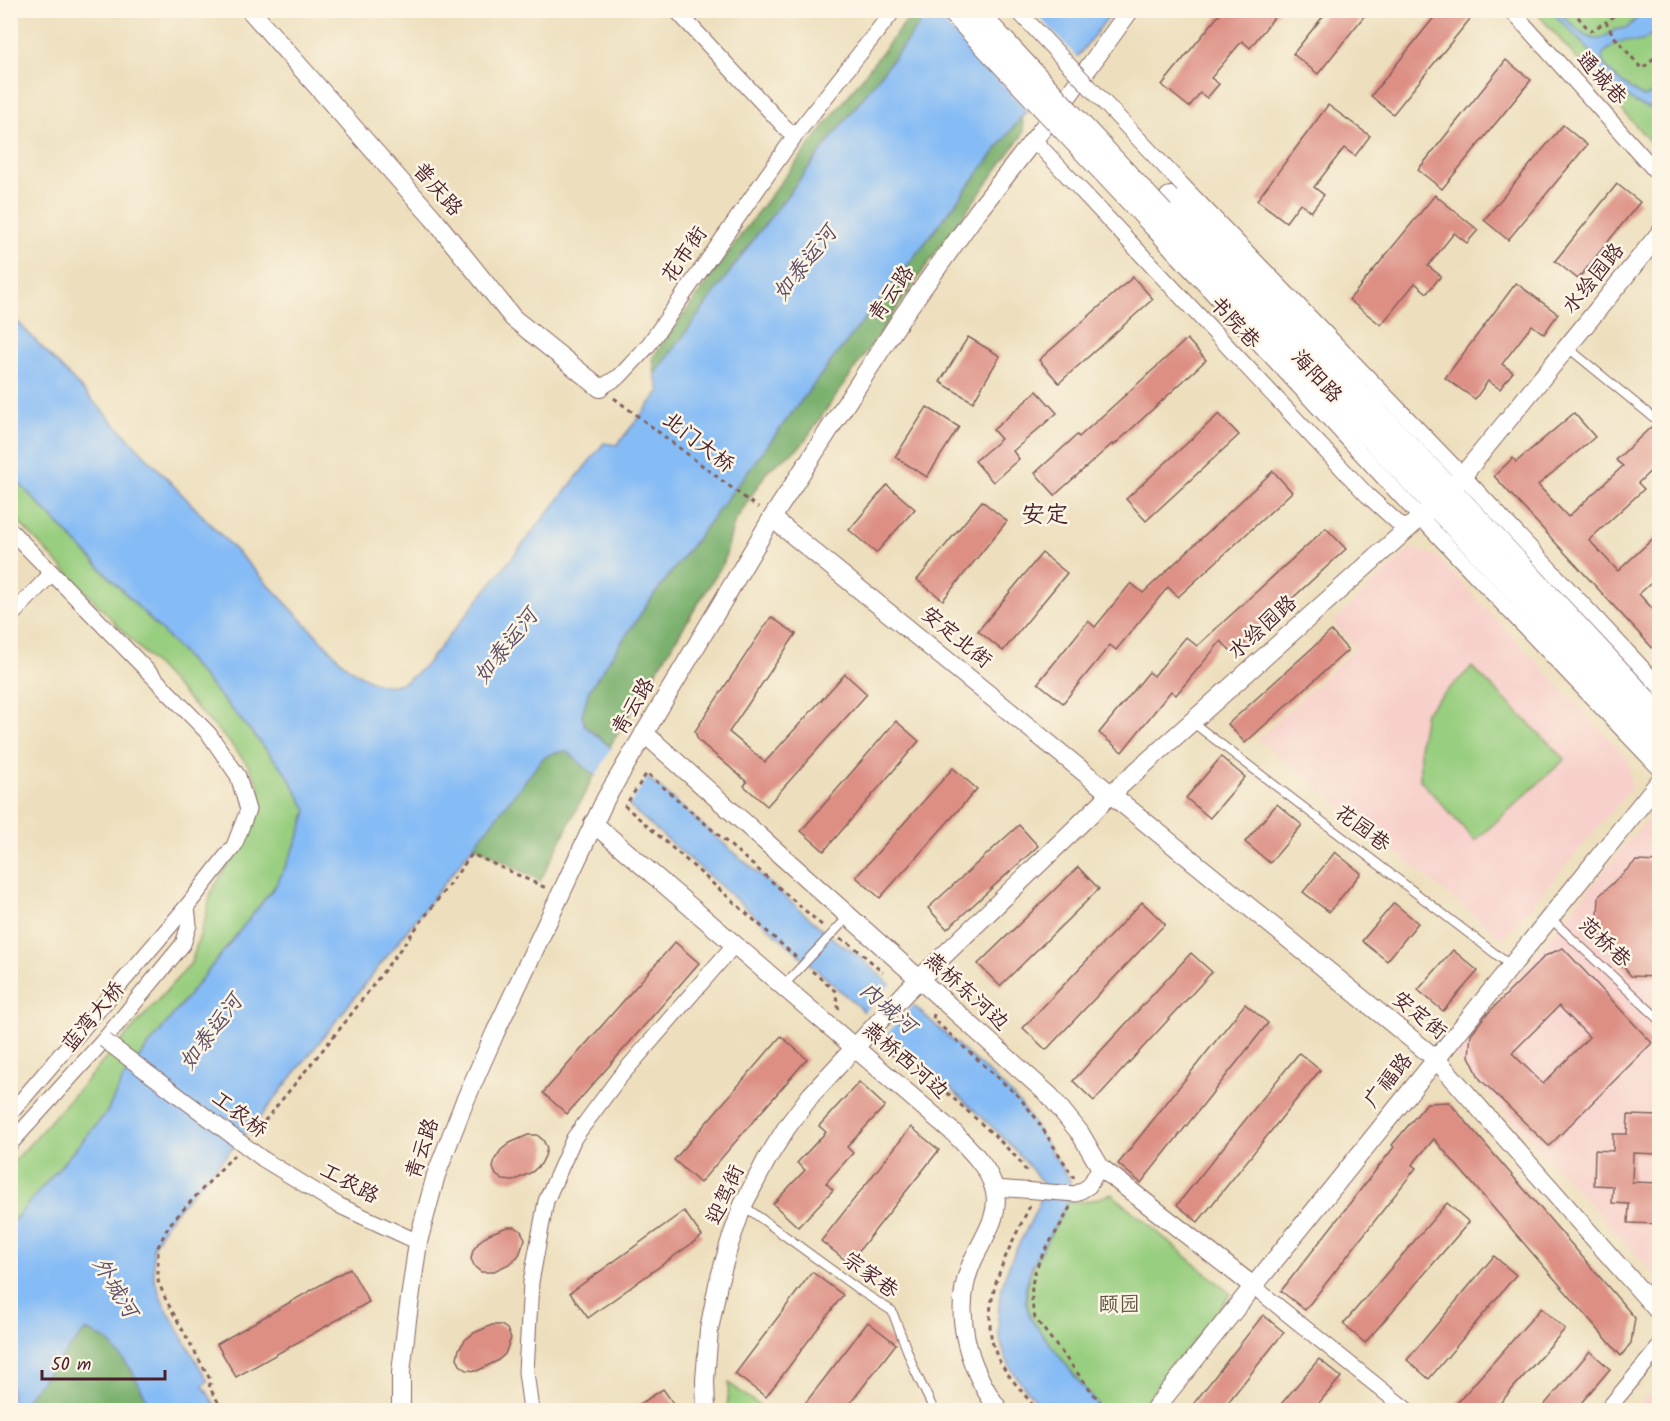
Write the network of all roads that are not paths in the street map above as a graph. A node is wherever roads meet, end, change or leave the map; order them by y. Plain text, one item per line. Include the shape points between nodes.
1 (250, 10) edge
2 (676, 10) edge
3 (894, 10) edge
4 (947, 10) edge
5 (973, 10) edge
6 (994, 10) edge
7 (1017, 10) edge
8 (1130, 10) edge
9 (1510, 10) edge
10 (794, 137) junction
11 (1034, 140) junction
12 (1659, 176) edge
13 (1167, 207) junction
14 (1659, 233) edge
15 (1567, 347) junction
16 (600, 388) joint
17 (1659, 423) edge
18 (1442, 497) junction
19 (765, 513) junction
20 (10, 530) edge
21 (1407, 531) junction
22 (52, 573) junction
23 (10, 617) edge
24 (1659, 687) edge
25 (1659, 717) edge
26 (1192, 722) junction
27 (644, 733) junction
28 (1659, 743) edge
29 (1659, 769) edge
30 (1659, 781) edge
31 (1111, 794) junction
32 (593, 824) junction
33 (187, 906) junction
34 (848, 917) junction
35 (1549, 917) junction
36 (735, 944) junction
37 (1510, 965) junction
38 (913, 985) junction
39 (783, 986) junction
40 (1659, 1020) edge
41 (868, 1031) joint
42 (104, 1040) junction
43 (849, 1044) junction
44 (1436, 1059) junction
45 (10, 1114) edge
46 (10, 1144) edge
47 (263, 1159) joint
48 (1100, 1167) junction
49 (994, 1188) junction
50 (743, 1205) junction
51 (418, 1242) junction
52 (1253, 1286) junction
53 (1659, 1313) edge
54 (1659, 1346) edge
55 (401, 1410) edge
56 (531, 1410) edge
57 (706, 1410) edge
58 (934, 1410) edge
59 (999, 1410) edge
60 (1154, 1410) edge
61 (1407, 1410) edge
62 (1607, 1410) edge

1 - 16 street, 普庆路 via 433,218 513,318
2 - 10 street
3 - 10 street, 花市街
4 - 13 street, bridge
5 - 13 main road, 海阳路, bridge
6 - 13 main road, 海阳路
7 - 13 street, bridge
8 - 11 street, 青云路
9 - 12 street, 通城巷
10 - 16 street, 花市街 via 647,347 620,376
11 - 19 street, 青云路 via 978,211
11 - 21 street, 书院巷 via 1367,495
13 - 18 main road, 海阳路
13 - 18 street
14 - 15 street, 水绘园路
15 - 17 lane
15 - 18 street, 水绘园路
18 - 21 street, 水绘园路
18 - 24 street
18 - 25 main road, 海阳路
18 - 28 main road, 海阳路
18 - 29 street
19 - 27 street, 青云路
19 - 31 street, 安定北街
20 - 22 street
21 - 26 street, 水绘园路
22 - 23 street
22 - 33 street via 209,734 238,776 248,810 234,846
26 - 31 street, 水绘园路
26 - 37 lane, 花园巷
27 - 32 street, 青云路
27 - 34 street, 燕桥东河边
30 - 35 street, 广福路
31 - 38 street, 水绘园路
31 - 44 street, 安定街
32 - 36 street, 燕桥西河边
32 - 51 street, 青云路 via 464,1103 436,1175
33 - 42 street, 蓝湾大桥 via 189,925 183,944
33 - 45 street
34 - 38 street, 燕桥东河边
34 - 39 lane
35 - 37 street, 广福路
35 - 40 lane, 范桥巷
36 - 39 street, 燕桥西河边
36 - 56 street via 618,1079 573,1138 546,1201 531,1282 526,1372
37 - 44 street, 广福路
38 - 41 street, 水绘园路
38 - 48 street, 燕桥东河边 via 1050,1096 1080,1133
39 - 43 street, 燕桥西河边
41 - 43 street, 迎驾街
42 - 46 street, 蓝湾大桥
42 - 47 street, 工农桥, bridge
43 - 49 street, 燕桥西河边 via 954,1133 980,1161
43 - 50 street, 迎驾街 via 787,1127
44 - 52 street, 广福路
44 - 53 street, 安定街
47 - 51 street, 工农路 via 338,1205
48 - 49 street via 1089,1186 1076,1194
48 - 52 street, 燕桥东河边
49 - 59 street, 燕桥西河边 via 996,1211 963,1288 963,1319 968,1353 985,1391
50 - 57 street, 迎驾街 via 718,1284 709,1330
50 - 58 lane, 宗家巷 via 892,1311
51 - 55 street, 青云路 via 401,1373
52 - 60 street, 广福路
52 - 61 street
54 - 62 street

